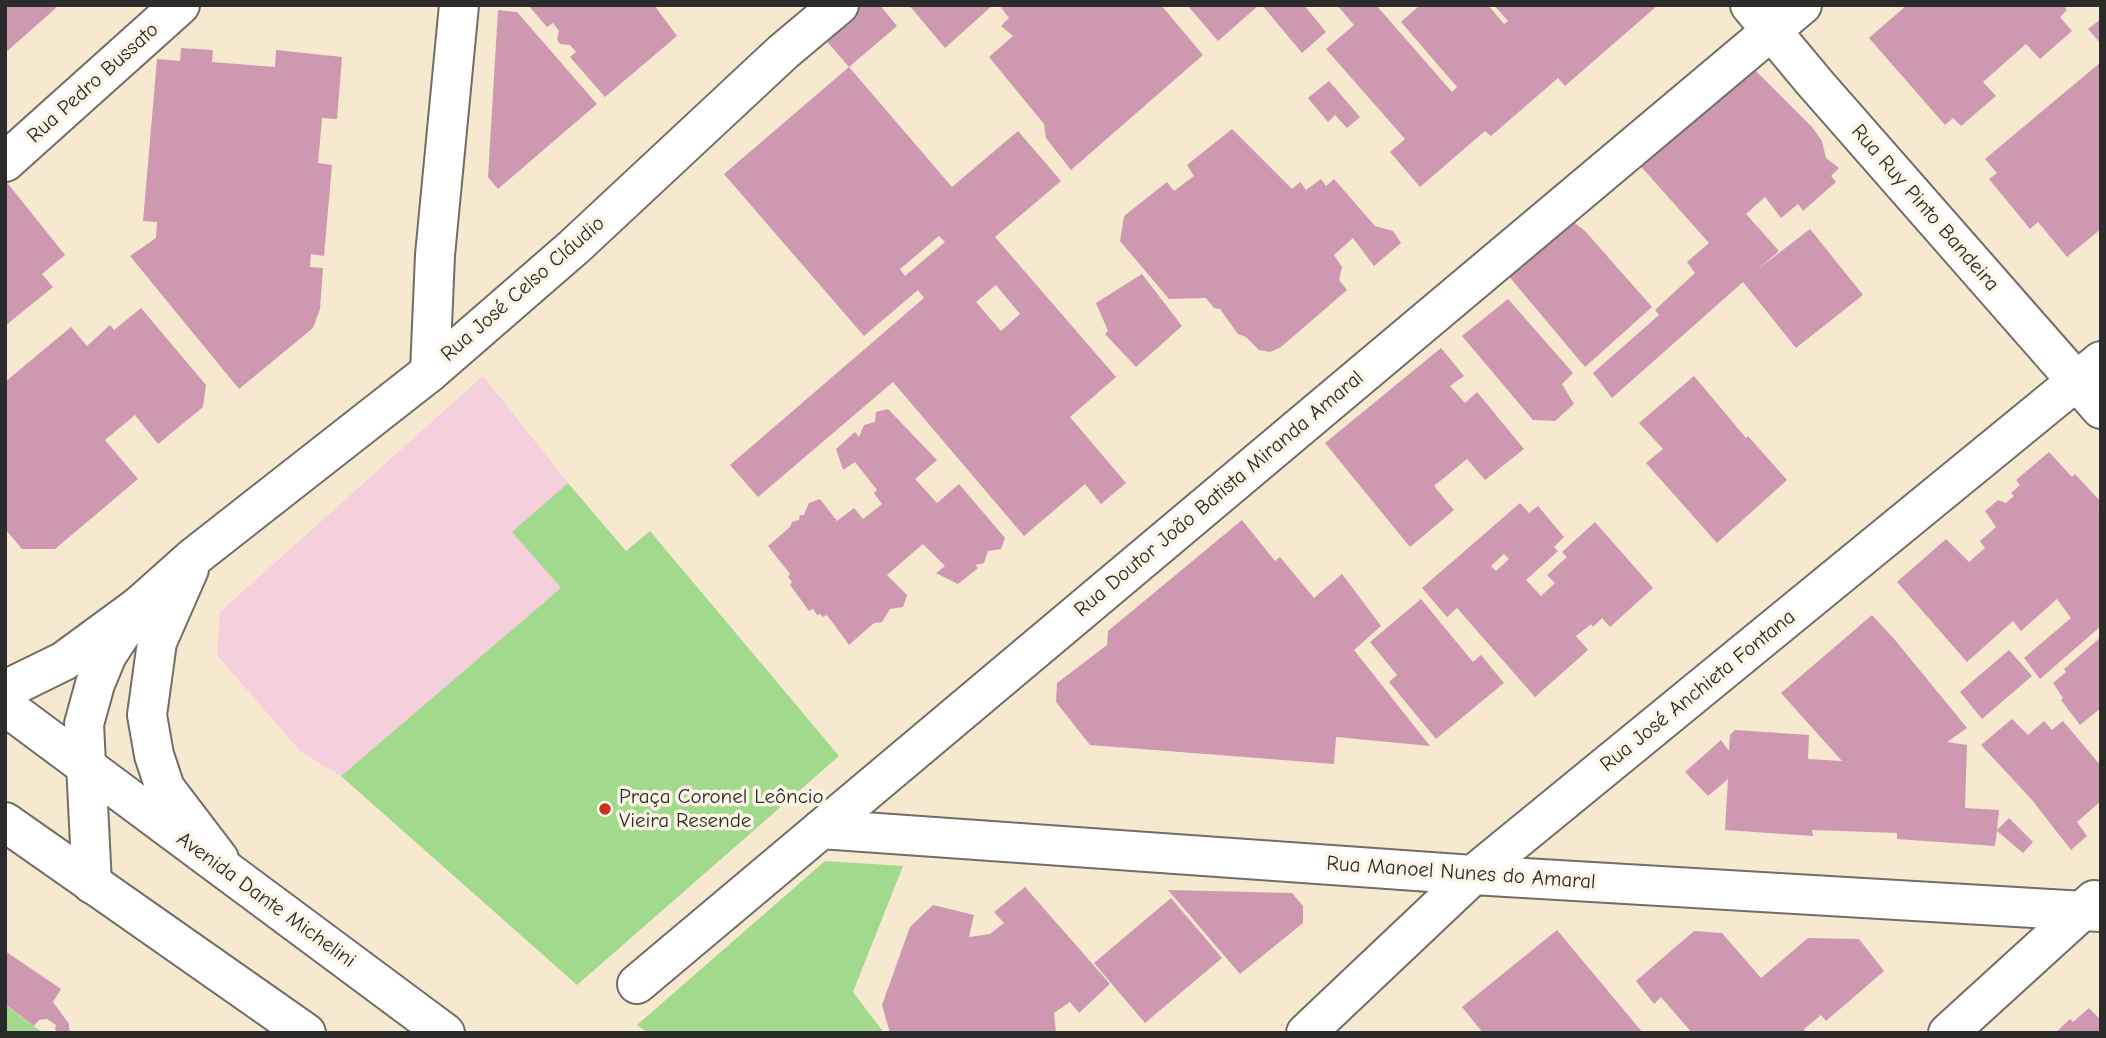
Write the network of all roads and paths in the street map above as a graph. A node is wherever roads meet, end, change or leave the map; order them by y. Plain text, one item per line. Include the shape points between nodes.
1 (180, 5) edge
2 (459, 5) edge
3 (839, 5) edge
4 (1802, 5) edge
5 (1760, 18) edge
6 (5, 162) edge
7 (429, 372) junction
8 (2093, 384) edge
9 (194, 557) junction
10 (139, 606) junction
11 (5, 690) edge
12 (5, 706) edge
13 (86, 767) junction
14 (5, 822) edge
15 (821, 829) junction
16 (228, 872) junction
17 (1473, 875) junction
18 (92, 884) junction
19 (2094, 906) edge
20 (637, 984) dead end
21 (306, 1033) edge
22 (445, 1033) edge
23 (1306, 1033) edge
24 (1948, 1033) edge

1 - 6 street, Rua Pedro Bussato
2 - 7 street via 435,255
3 - 7 street, Rua José Celso Cláudio via 574,247
4 - 5 street, Rua Doutor João Batista Miranda Amaral
5 - 8 street, Rua Ruy Pinto Bandeira
5 - 15 street, Rua Doutor João Batista Miranda Amaral
7 - 9 street, Rua José Celso Cláudio
8 - 17 street, Rua José Anchieta Fontana
9 - 10 street, Rua José Celso Cláudio
9 - 16 street, Rua José Celso Cláudio via 157,642 146,715 164,788
10 - 11 street via 64,661
10 - 13 street via 107,655 95,684 84,724
12 - 13 street, Avenida Dante Michelini
13 - 16 street, Avenida Dante Michelini
13 - 18 street
14 - 18 street
15 - 17 street, Rua Manoel Nunes do Amaral
15 - 20 street, Rua Doutor João Batista Miranda Amaral
16 - 22 street, Avenida Dante Michelini
17 - 19 street, Rua Manoel Nunes do Amaral
17 - 23 street, Rua José Anchieta Fontana
18 - 21 street
19 - 24 street

